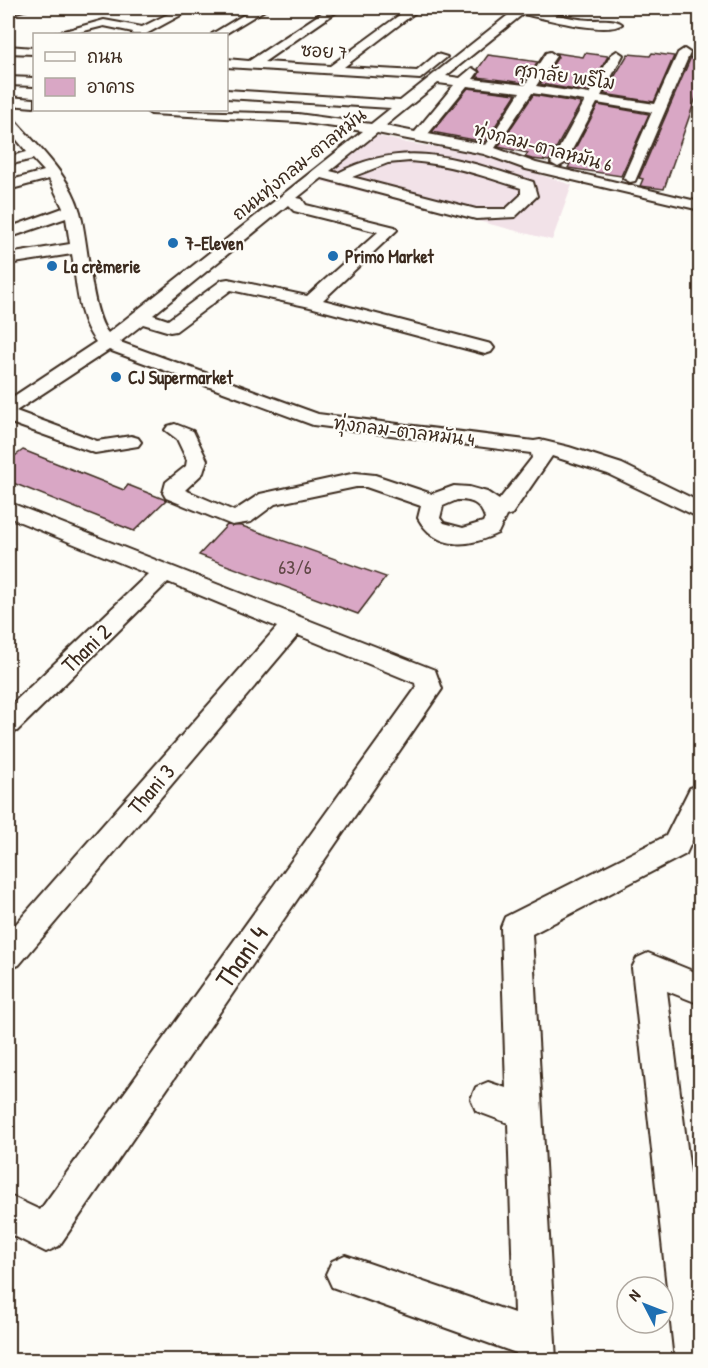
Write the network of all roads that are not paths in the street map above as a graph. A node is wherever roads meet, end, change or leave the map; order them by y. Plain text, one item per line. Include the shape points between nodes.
1 (26, 8) edge
2 (262, 8) edge
3 (336, 8) edge
4 (416, 8) edge
5 (162, 9) dead end
6 (521, 9) edge
7 (183, 10) edge
8 (8, 11) edge
9 (616, 24) dead end
10 (64, 33) edge
11 (141, 33) edge
12 (220, 33) edge
13 (8, 50) edge
14 (33, 50) edge
15 (447, 52) dead end
16 (684, 53) dead end
17 (617, 55) dead end
18 (550, 56) dead end
19 (483, 58) dead end
20 (228, 63) edge
21 (252, 64) junction
22 (333, 69) junction
23 (432, 76) junction
24 (8, 81) edge
25 (464, 81) junction
26 (33, 82) edge
27 (528, 89) junction
28 (228, 94) edge
29 (594, 99) junction
30 (8, 101) edge
31 (33, 103) edge
32 (403, 105) junction
33 (661, 109) junction
34 (169, 111) edge
35 (8, 121) edge
36 (374, 128) junction
37 (422, 132) dead end
38 (492, 144) dead end
39 (36, 154) junction
40 (8, 161) edge
41 (558, 163) dead end
42 (53, 172) junction
43 (319, 172) junction
44 (339, 178) junction
45 (630, 178) dead end
46 (8, 186) edge
47 (293, 204) junction
48 (700, 206) edge
49 (72, 210) junction
50 (8, 233) edge
51 (78, 248) junction
52 (8, 259) edge
53 (230, 267) dead end
54 (198, 270) junction
55 (220, 283) junction
56 (311, 302) junction
57 (140, 317) junction
58 (101, 347) junction
59 (484, 348) dead end
60 (8, 408) edge
61 (8, 416) edge
62 (175, 430) dead end
63 (131, 441) dead end
64 (540, 446) junction
65 (433, 502) junction
66 (8, 509) edge
67 (700, 511) edge
68 (496, 512) junction
69 (165, 572) junction
70 (294, 624) junction
71 (8, 724) edge
72 (700, 796) edge
73 (8, 955) edge
74 (700, 989) edge
75 (488, 1099) dead end
76 (525, 1111) junction
77 (8, 1213) edge
78 (345, 1274) dead end
79 (536, 1350) edge
80 (695, 1360) edge

1 - 8 street
2 - 12 street
3 - 21 street
4 - 22 street
5 - 7 street
6 - 9 street via 582,23
6 - 23 street, ถนนทุ่งกลม-ตาลหมัน
7 - 11 street
10 - 11 street via 104,23
13 - 14 street
15 - 23 street
16 - 33 street
17 - 29 street
18 - 27 street
19 - 25 street
20 - 21 street, ซอย 7
21 - 22 street, ซอย 7
22 - 23 street, ซอย 7
23 - 25 street, ศุภาลัย พรีโม
23 - 32 street, ถนนทุ่งกลม-ตาลหมัน
24 - 26 street
25 - 27 street, ศุภาลัย พรีโม
25 - 37 street
27 - 29 street, ศุภาลัย พรีโม
27 - 38 street
28 - 32 street
29 - 33 street, ศุภาลัย พรีโม
29 - 41 street
30 - 31 street
32 - 36 street, ถนนทุ่งกลม-ตาลหมัน
33 - 45 street
34 - 36 street, ทุ่งกลม-ตาลหมัน 6 via 298,118
35 - 39 street
36 - 43 street, ถนนทุ่งกลม-ตาลหมัน
36 - 48 street, ทุ่งกลม-ตาลหมัน 6 via 488,150 531,166
39 - 40 street
39 - 42 street
42 - 46 street
42 - 49 street
43 - 44 street
43 - 47 street, ถนนทุ่งกลม-ตาลหมัน
44 - 44 street via 476,214 510,214 529,196 528,185 448,161 407,155 374,159
47 - 54 street, ถนนทุ่งกลม-ตาลหมัน via 264,238 244,234 229,246 207,243 188,258
47 - 56 street via 389,230
49 - 50 street
49 - 51 street
51 - 52 street
51 - 58 street
53 - 55 street
54 - 55 street
54 - 57 street
55 - 56 street
55 - 57 street via 170,327
56 - 59 street
57 - 58 street
58 - 60 street via 109,360 88,372 70,367
58 - 64 street, ทุ่งกลม-ตาลหมัน 4 via 313,419
61 - 63 street via 95,447
62 - 65 street via 186,435 197,460 196,468 174,488 174,493 232,518 243,517 268,499 356,480 368,480
64 - 67 street, ทุ่งกลม-ตาลหมัน 4 via 615,469
64 - 68 street via 542,458 504,509
65 - 68 street via 454,493 468,493 491,504
65 - 68 street via 429,519 435,527 457,536 491,528
66 - 69 street
69 - 70 street
69 - 71 street, Thani 2
70 - 73 street, Thani 3
70 - 77 street, Thani 4 via 426,677 429,689 46,1233
72 - 76 street via 676,845 516,927
74 - 80 street via 648,968
75 - 76 street
76 - 79 street
78 - 79 street

